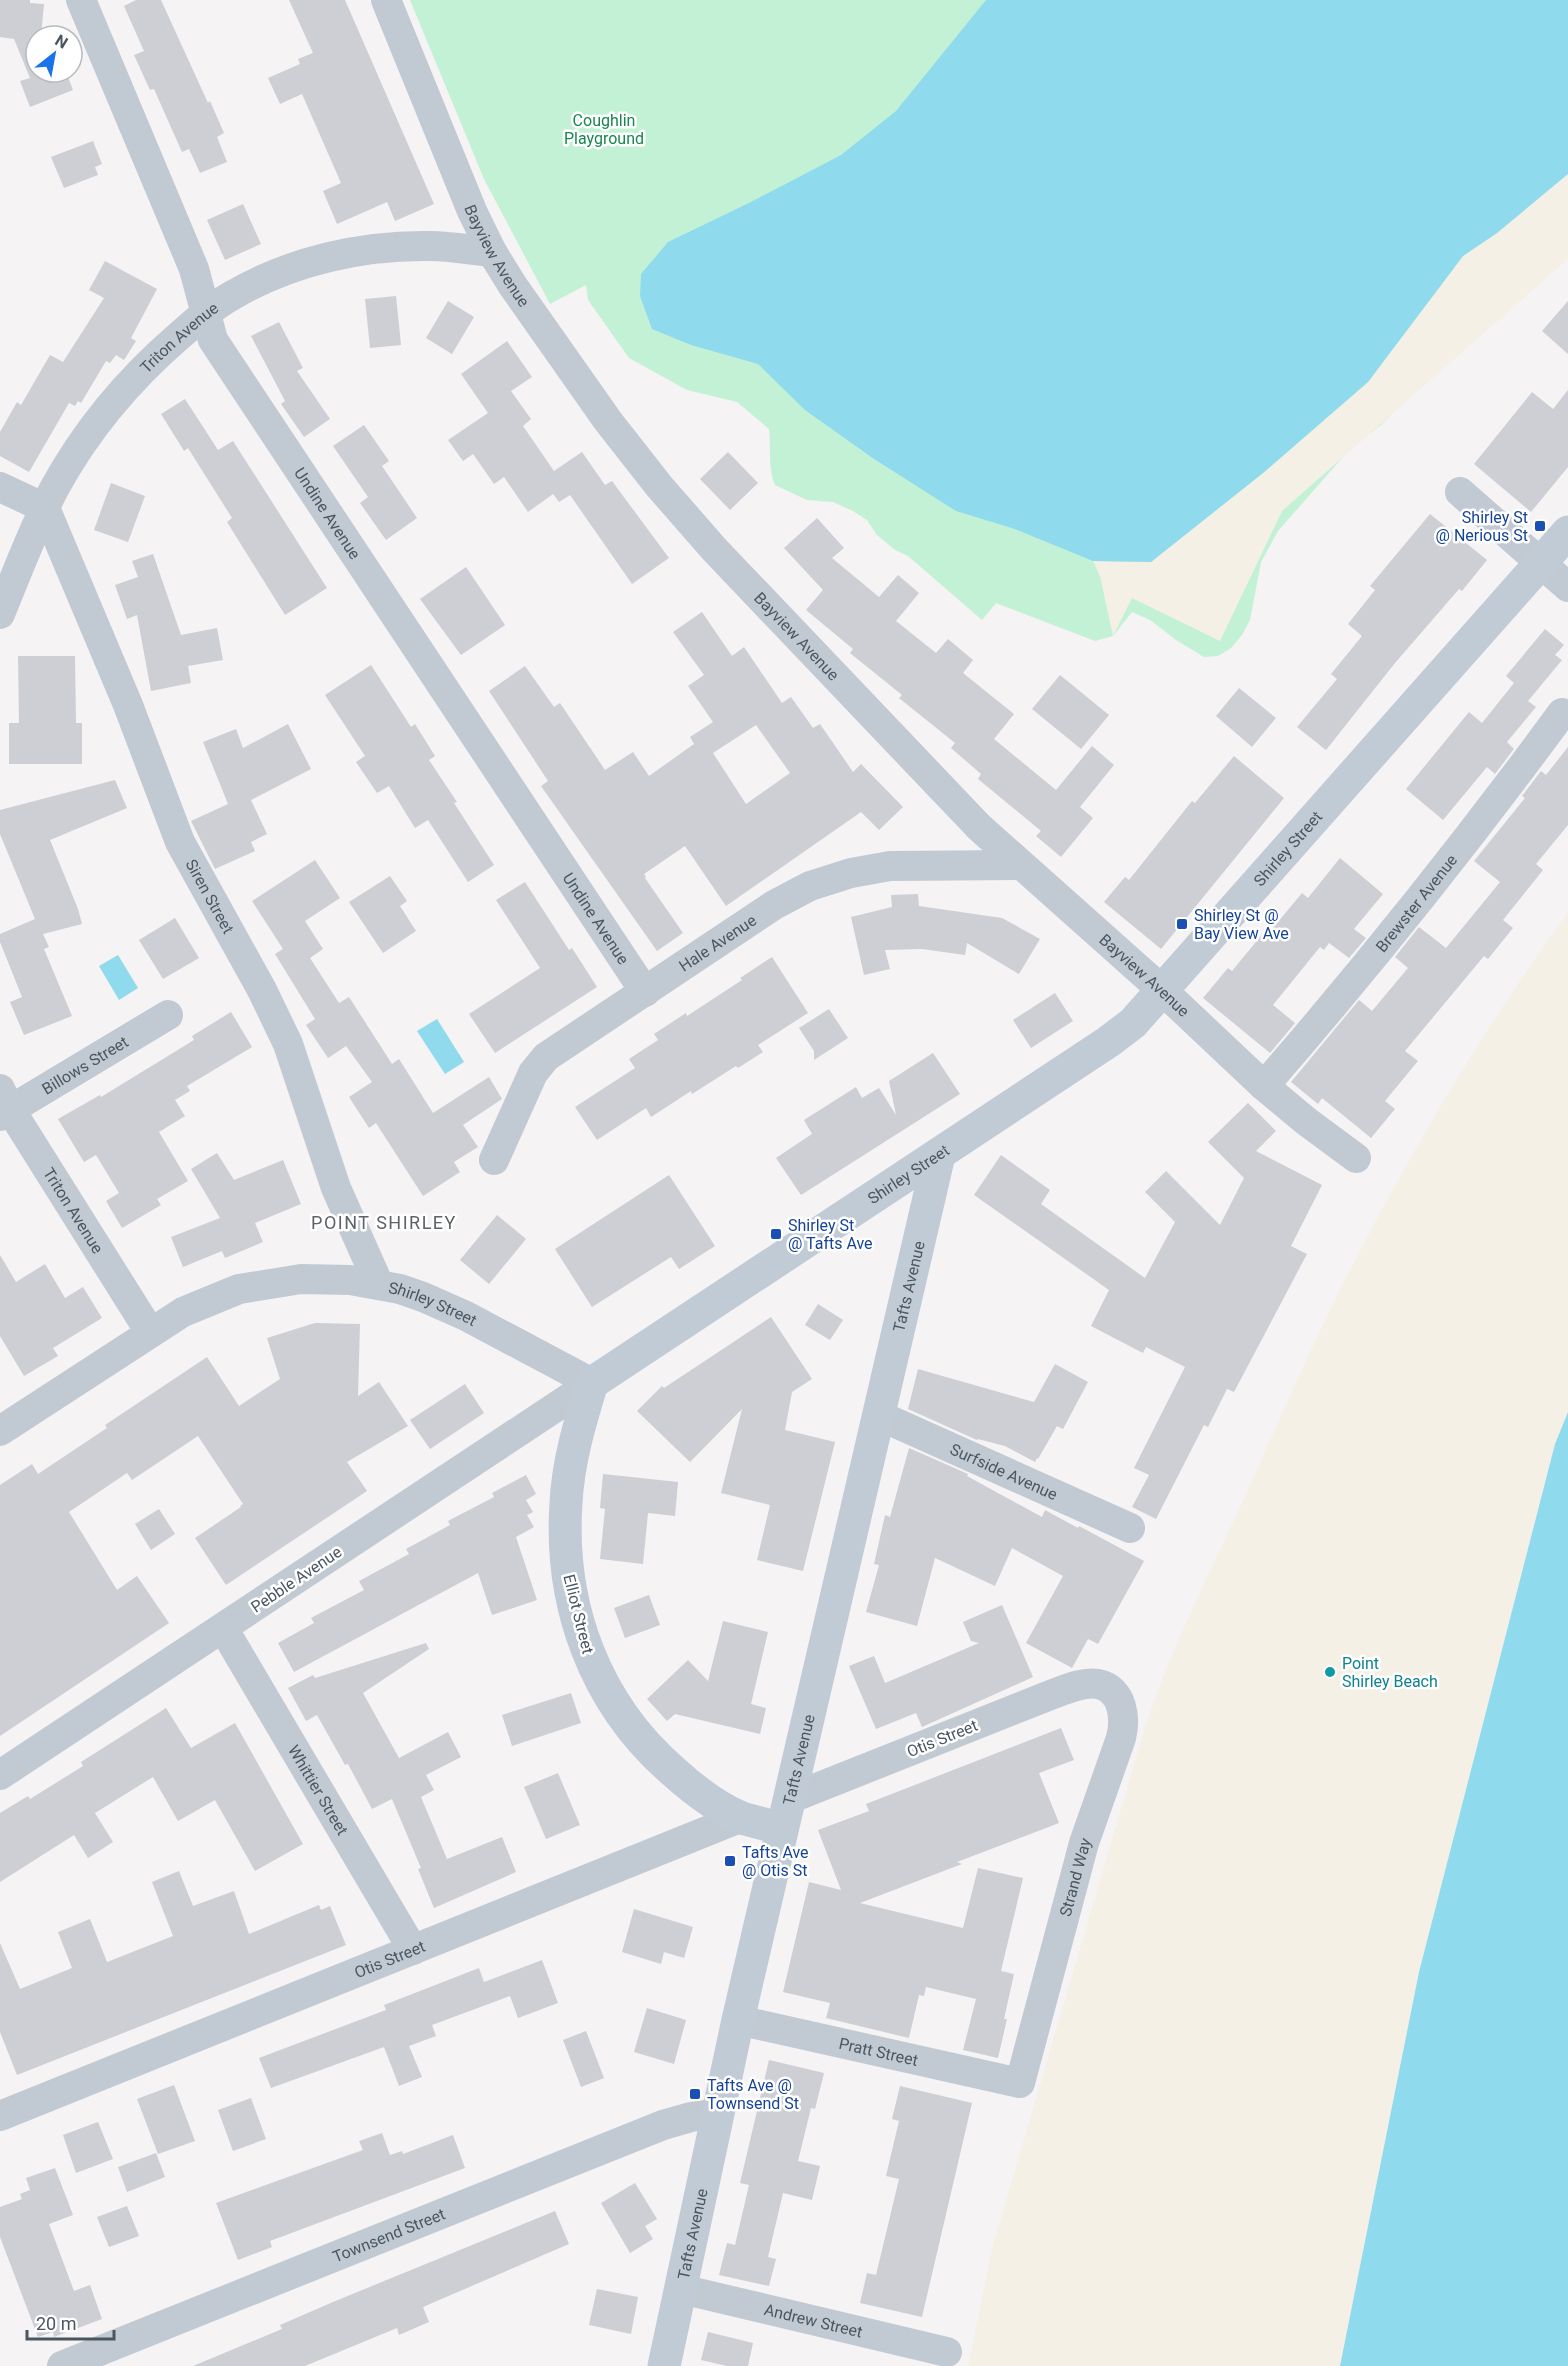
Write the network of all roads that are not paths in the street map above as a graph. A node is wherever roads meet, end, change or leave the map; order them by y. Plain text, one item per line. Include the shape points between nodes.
1 (81, 0) edge
2 (386, 0) edge
3 (492, 252) junction
4 (205, 313) junction
5 (0, 487) edge
6 (1460, 492) dead end
7 (45, 508) junction
8 (1568, 532) edge
9 (1541, 562) junction
10 (1568, 587) edge
11 (0, 614) edge
12 (1562, 713) dead end
13 (1021, 865) junction
14 (1162, 990) junction
15 (645, 992) junction
16 (168, 1014) dead end
17 (1264, 1086) junction
18 (3, 1105) edge
19 (939, 1155) junction
20 (1356, 1158) dead end
21 (494, 1160) dead end
22 (379, 1285) junction
23 (150, 1332) junction
24 (592, 1383) junction
25 (878, 1415) junction
26 (0, 1431) edge
27 (1130, 1528) dead end
28 (223, 1628) junction
29 (1097, 1684) joint
30 (0, 1775) edge
31 (785, 1814) junction
32 (742, 1818) junction
33 (413, 1950) junction
34 (738, 2020) junction
35 (1020, 2083) joint
36 (718, 2113) junction
37 (0, 2116) edge
38 (681, 2289) junction
39 (946, 2352) dead end
40 (62, 2366) edge
41 (664, 2366) edge

1 - 4 street, Undine Avenue via 194,269
2 - 3 street, Bayview Avenue
3 - 4 street, Triton Avenue via 431,246 352,252 272,276
3 - 13 street, Bayview Avenue via 608,421 689,522 946,794
4 - 7 street, Triton Avenue via 151,361 110,405 81,445
4 - 15 street, Undine Avenue via 222,355
5 - 7 street
6 - 9 street
7 - 11 street, Triton Avenue
7 - 22 street, Siren Street via 128,705 180,842 288,1044 336,1188
8 - 9 main road, Shirley Street
9 - 10 street
9 - 14 main road, Shirley Street
12 - 17 street, Brewster Avenue via 1451,862
13 - 14 street, Bayview Avenue
13 - 15 street, Hale Avenue via 890,866 830,879 774,904
14 - 17 street, Bayview Avenue
14 - 19 main road, Shirley Street via 1117,1036
15 - 21 street, Hale Avenue via 539,1064
16 - 18 street, Billows Street
17 - 20 street, Bayview Avenue
18 - 23 street, Triton Avenue
19 - 24 main road, Shirley Street
19 - 25 main road, Tafts Avenue
22 - 23 street, Shirley Street via 335,1278 269,1283 224,1294
22 - 24 street, Shirley Street via 435,1302
23 - 26 street, Shirley Street
24 - 28 street, Pebble Avenue
24 - 32 main road, Elliot Street via 572,1457 566,1502 567,1571 583,1640 613,1703 639,1738 697,1792
25 - 27 street, Surfside Avenue
25 - 31 main road, Tafts Avenue
28 - 30 street, Pebble Avenue
28 - 33 street, Whittier Street
29 - 31 street, Otis Street via 1048,1696
29 - 35 street, Strand Way via 1118,1698 1124,1727 1084,1843
31 - 32 main road
31 - 34 main road, Tafts Avenue
32 - 33 street, Otis Street
33 - 37 street, Otis Street
34 - 35 street, Pratt Street
34 - 36 main road, Tafts Avenue
36 - 38 main road, Tafts Avenue
36 - 40 street, Townsend Street via 663,2125
38 - 39 street, Andrew Street
38 - 41 main road, Tafts Avenue

